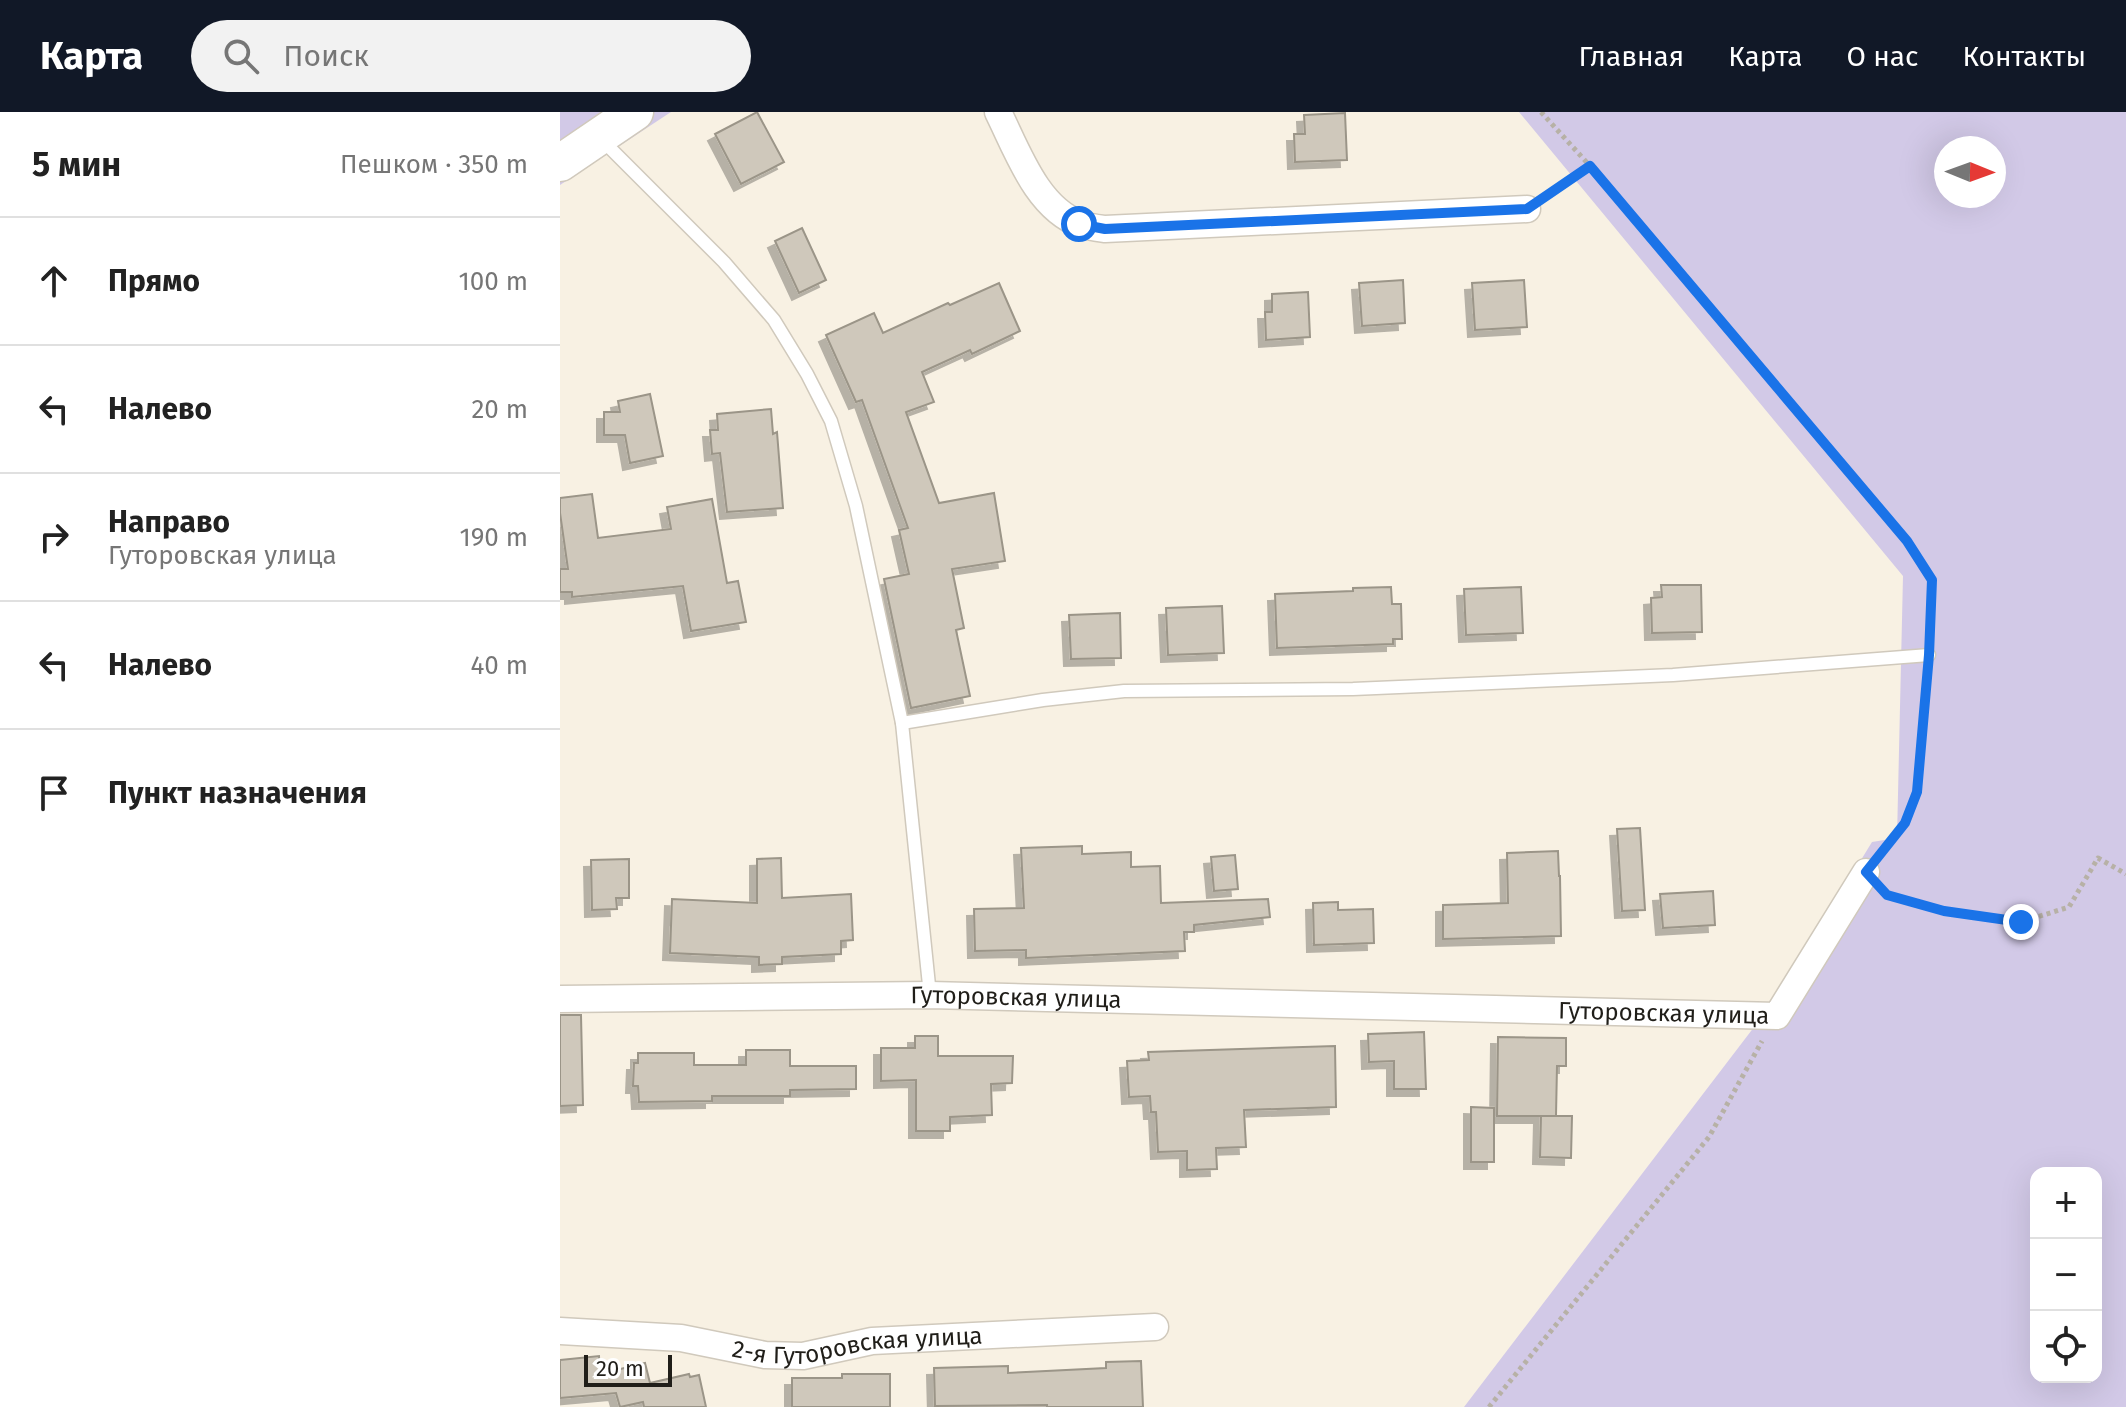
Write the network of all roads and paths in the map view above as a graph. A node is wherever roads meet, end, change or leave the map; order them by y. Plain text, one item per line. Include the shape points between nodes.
1 (635, 112) edge
2 (998, 112) edge
3 (1541, 112) edge
4 (598, 137) junction
5 (560, 163) edge
6 (1590, 166) junction
7 (1527, 209) joint
8 (1929, 655) junction
9 (902, 723) junction
10 (1866, 872) junction
11 (2126, 874) edge
12 (930, 995) junction
13 (560, 999) edge
14 (1777, 1016) junction
15 (1155, 1327) dead end
16 (560, 1331) edge
17 (1489, 1407) edge

1 - 4 street
2 - 7 street via 1034,184 1055,209 1079,224 1105,229
3 - 6 path
4 - 5 street
4 - 9 lane via 724,262 774,320 807,374 831,421 856,506
6 - 7 path
6 - 8 path via 1907,541 1932,580
8 - 9 lane via 1673,675 1353,689 1124,691
8 - 10 path via 1917,792 1905,823
9 - 12 lane
10 - 11 path via 1887,895 1944,911 2021,922 2069,907 2098,858
10 - 14 street, Гуторовская улица
12 - 13 street, Гуторовская улица
12 - 14 street, Гуторовская улица
14 - 17 path via 1709,1137
15 - 16 street, 2-я Гуторовская улица via 872,1341 803,1356 765,1355 681,1338

